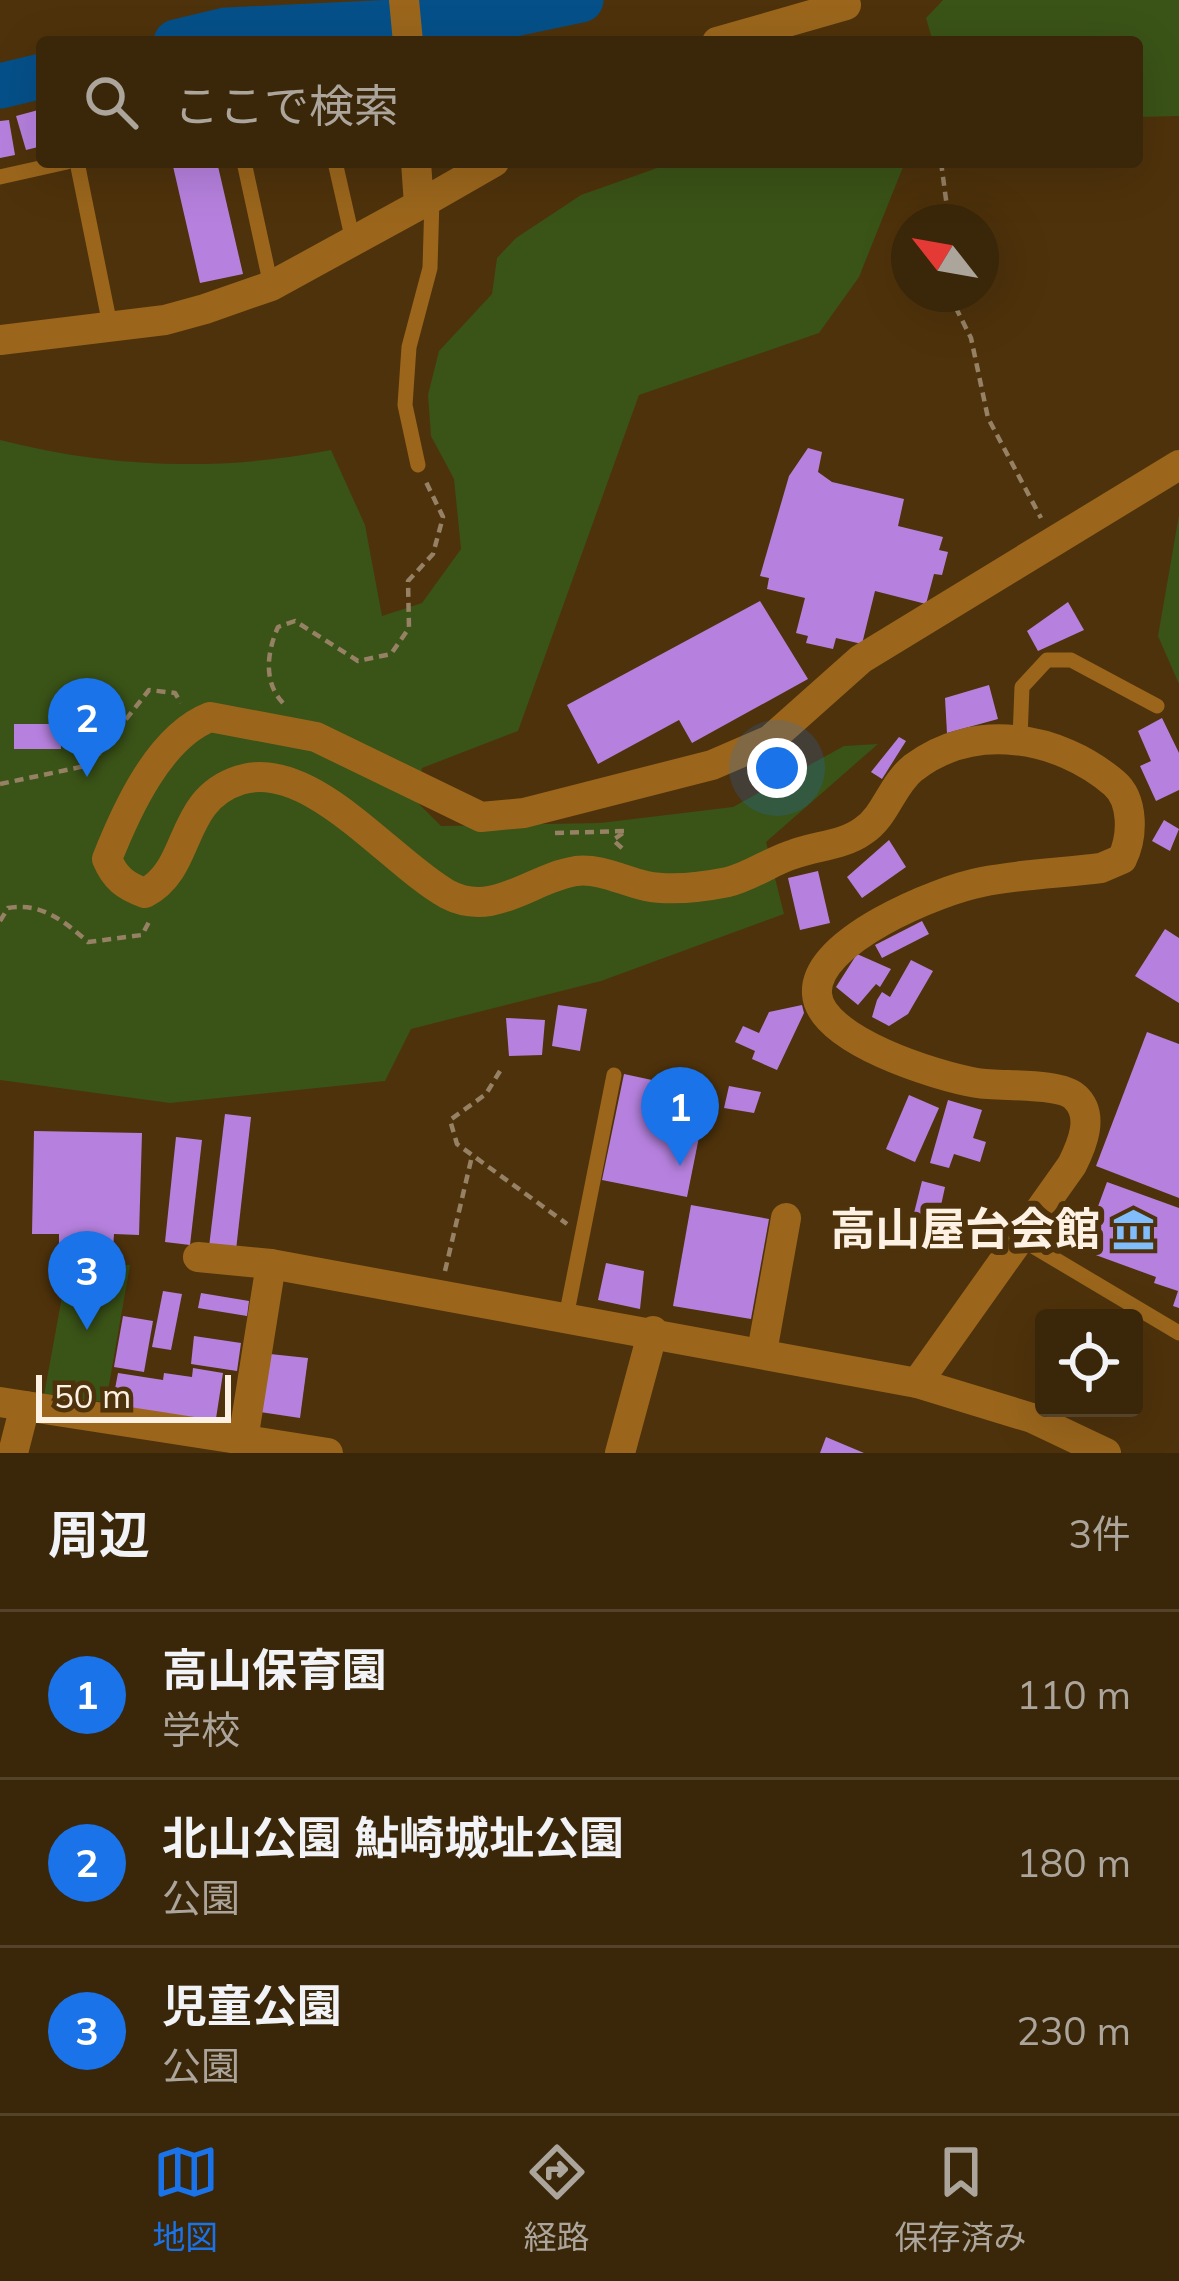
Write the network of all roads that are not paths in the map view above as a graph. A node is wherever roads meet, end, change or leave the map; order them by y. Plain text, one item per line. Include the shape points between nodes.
1 (404, 0) edge
2 (846, 5) dead end
3 (407, 36) edge
4 (738, 36) edge
5 (41, 168) edge
6 (78, 168) edge
7 (245, 168) edge
8 (336, 168) edge
9 (418, 168) edge
10 (484, 168) edge
11 (0, 177) edge
12 (426, 202) junction
13 (353, 241) junction
14 (271, 286) junction
15 (110, 325) junction
16 (0, 340) edge
17 (418, 465) road end
18 (1179, 465) edge
19 (1156, 706) dead end
20 (1020, 738) junction
21 (614, 1075) dead end
22 (786, 1218) dead end
23 (1021, 1239) junction
24 (199, 1257) dead end
25 (271, 1264) junction
26 (566, 1317) junction
27 (653, 1331) junction
28 (1179, 1333) edge
29 (762, 1352) junction
30 (917, 1383) junction
31 (12, 1404) edge
32 (243, 1440) junction
33 (13, 1453) edge
34 (328, 1453) edge
35 (620, 1453) edge
36 (1106, 1453) edge

1 - 3 street
2 - 4 street
5 - 11 lane
6 - 15 lane
7 - 14 lane
8 - 13 lane
9 - 12 street
10 - 12 street
12 - 13 street
12 - 17 lane via 430,268 405,405
13 - 14 street
14 - 15 street via 165,320
15 - 16 street
18 - 20 street via 861,659 791,726 750,752 501,818 466,814 316,737 210,717 194,723 152,769 107,860 129,887 145,892 160,884 214,792 260,776 308,791 462,900 496,901 578,871 681,887 748,876 858,835 902,779 930,758 973,742
19 - 20 lane via 1072,660 1047,660 1022,687
20 - 23 street via 1118,786 1129,818 1122,859 935,897 838,948 821,971 817,995 824,1017 847,1038 973,1082 1073,1094 1086,1122 1081,1147
21 - 26 lane
22 - 29 street
23 - 28 lane
23 - 30 street
24 - 25 street
25 - 26 street
25 - 32 street
26 - 27 street
27 - 29 street
27 - 35 street
29 - 30 street
30 - 36 street via 1032,1418
31 - 32 street
31 - 33 street
32 - 34 street

